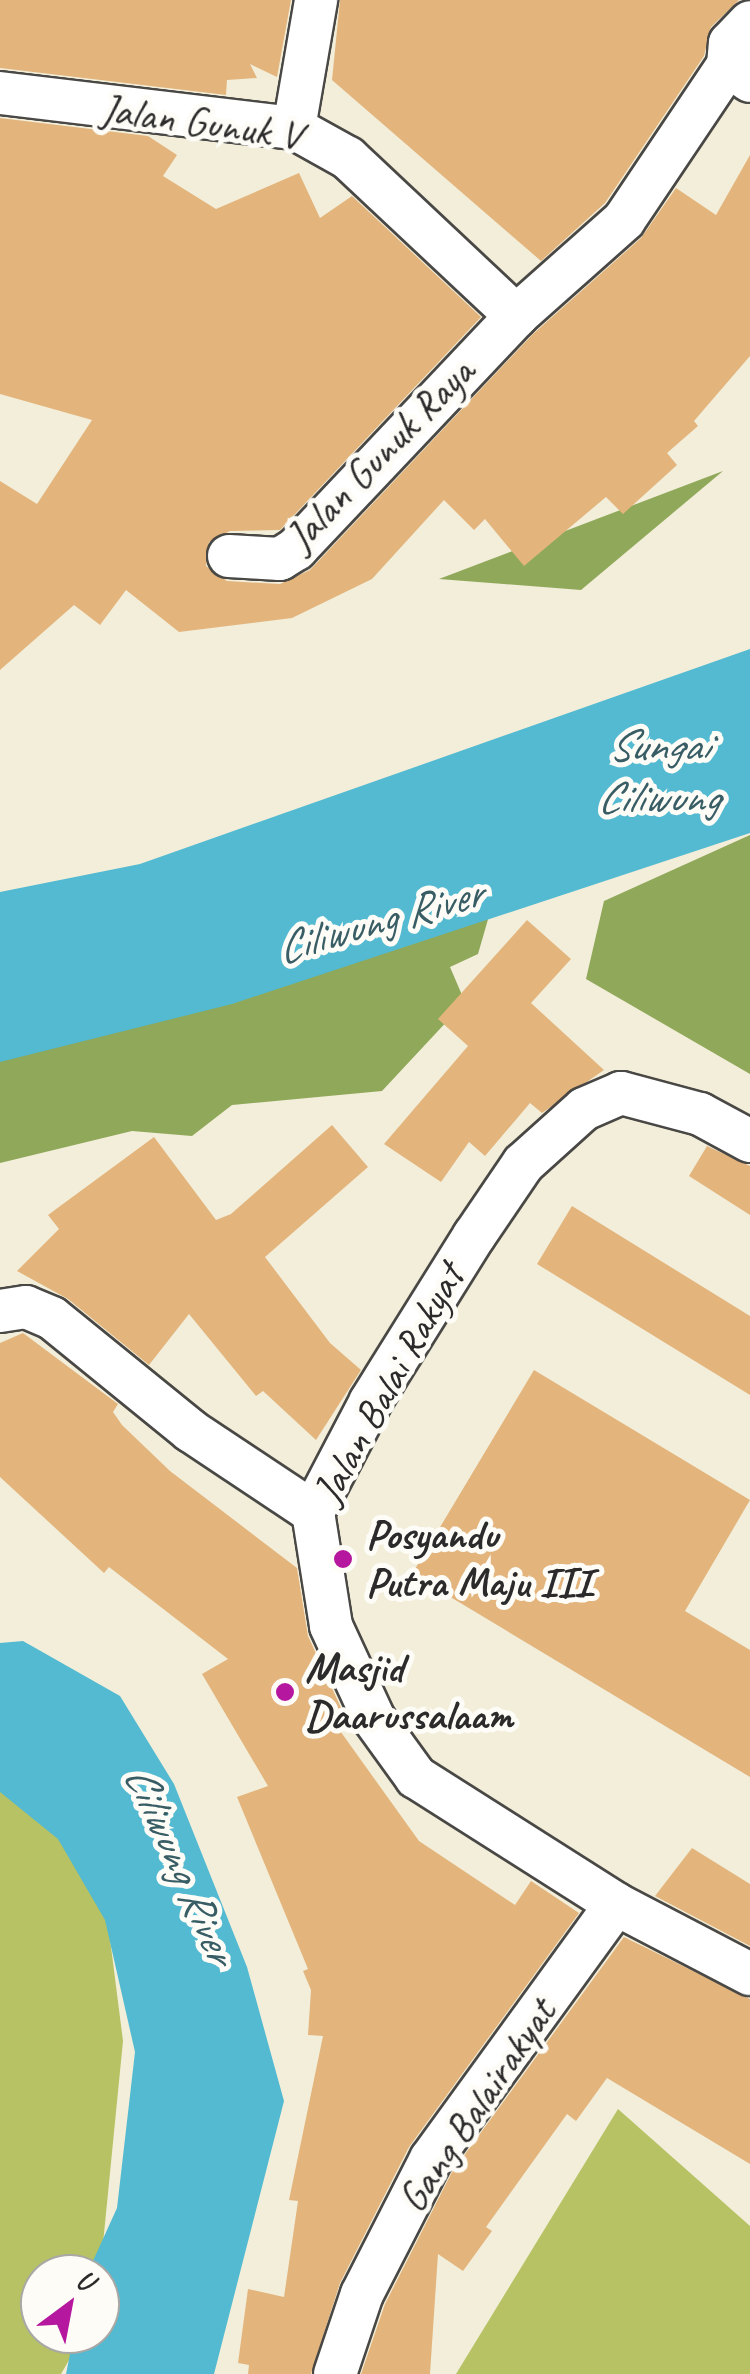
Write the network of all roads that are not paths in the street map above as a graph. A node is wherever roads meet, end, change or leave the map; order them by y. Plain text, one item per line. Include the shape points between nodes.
1 (316, 0) edge
2 (750, 22) edge
3 (739, 73) edge
4 (0, 94) edge
5 (294, 128) junction
6 (516, 316) junction
7 (229, 556) dead end
8 (750, 1140) edge
9 (0, 1312) edge
10 (313, 1512) junction
11 (616, 1904) junction
12 (750, 1974) edge
13 (335, 2374) edge

1 - 5 street
2 - 3 street, Jalan Gunuk Raya via 730,43
3 - 6 street, Jalan Gunuk Raya via 624,220
4 - 5 street, Jalan Gunuk V
5 - 6 street, Jalan Gunuk V via 348,158
6 - 7 street, Jalan Gunuk Raya via 288,555
8 - 10 street, Jalan Balai Rakyat via 700,1114 622,1093 584,1109 523,1164 380,1386
9 - 10 street via 26,1307 52,1318 190,1431
10 - 11 street, Jalan Balai Rakyat via 331,1626 374,1719 416,1777
11 - 12 street, Jalan Balai Rakyat
11 - 13 street, Gang Balairakyat via 431,2159 362,2294

